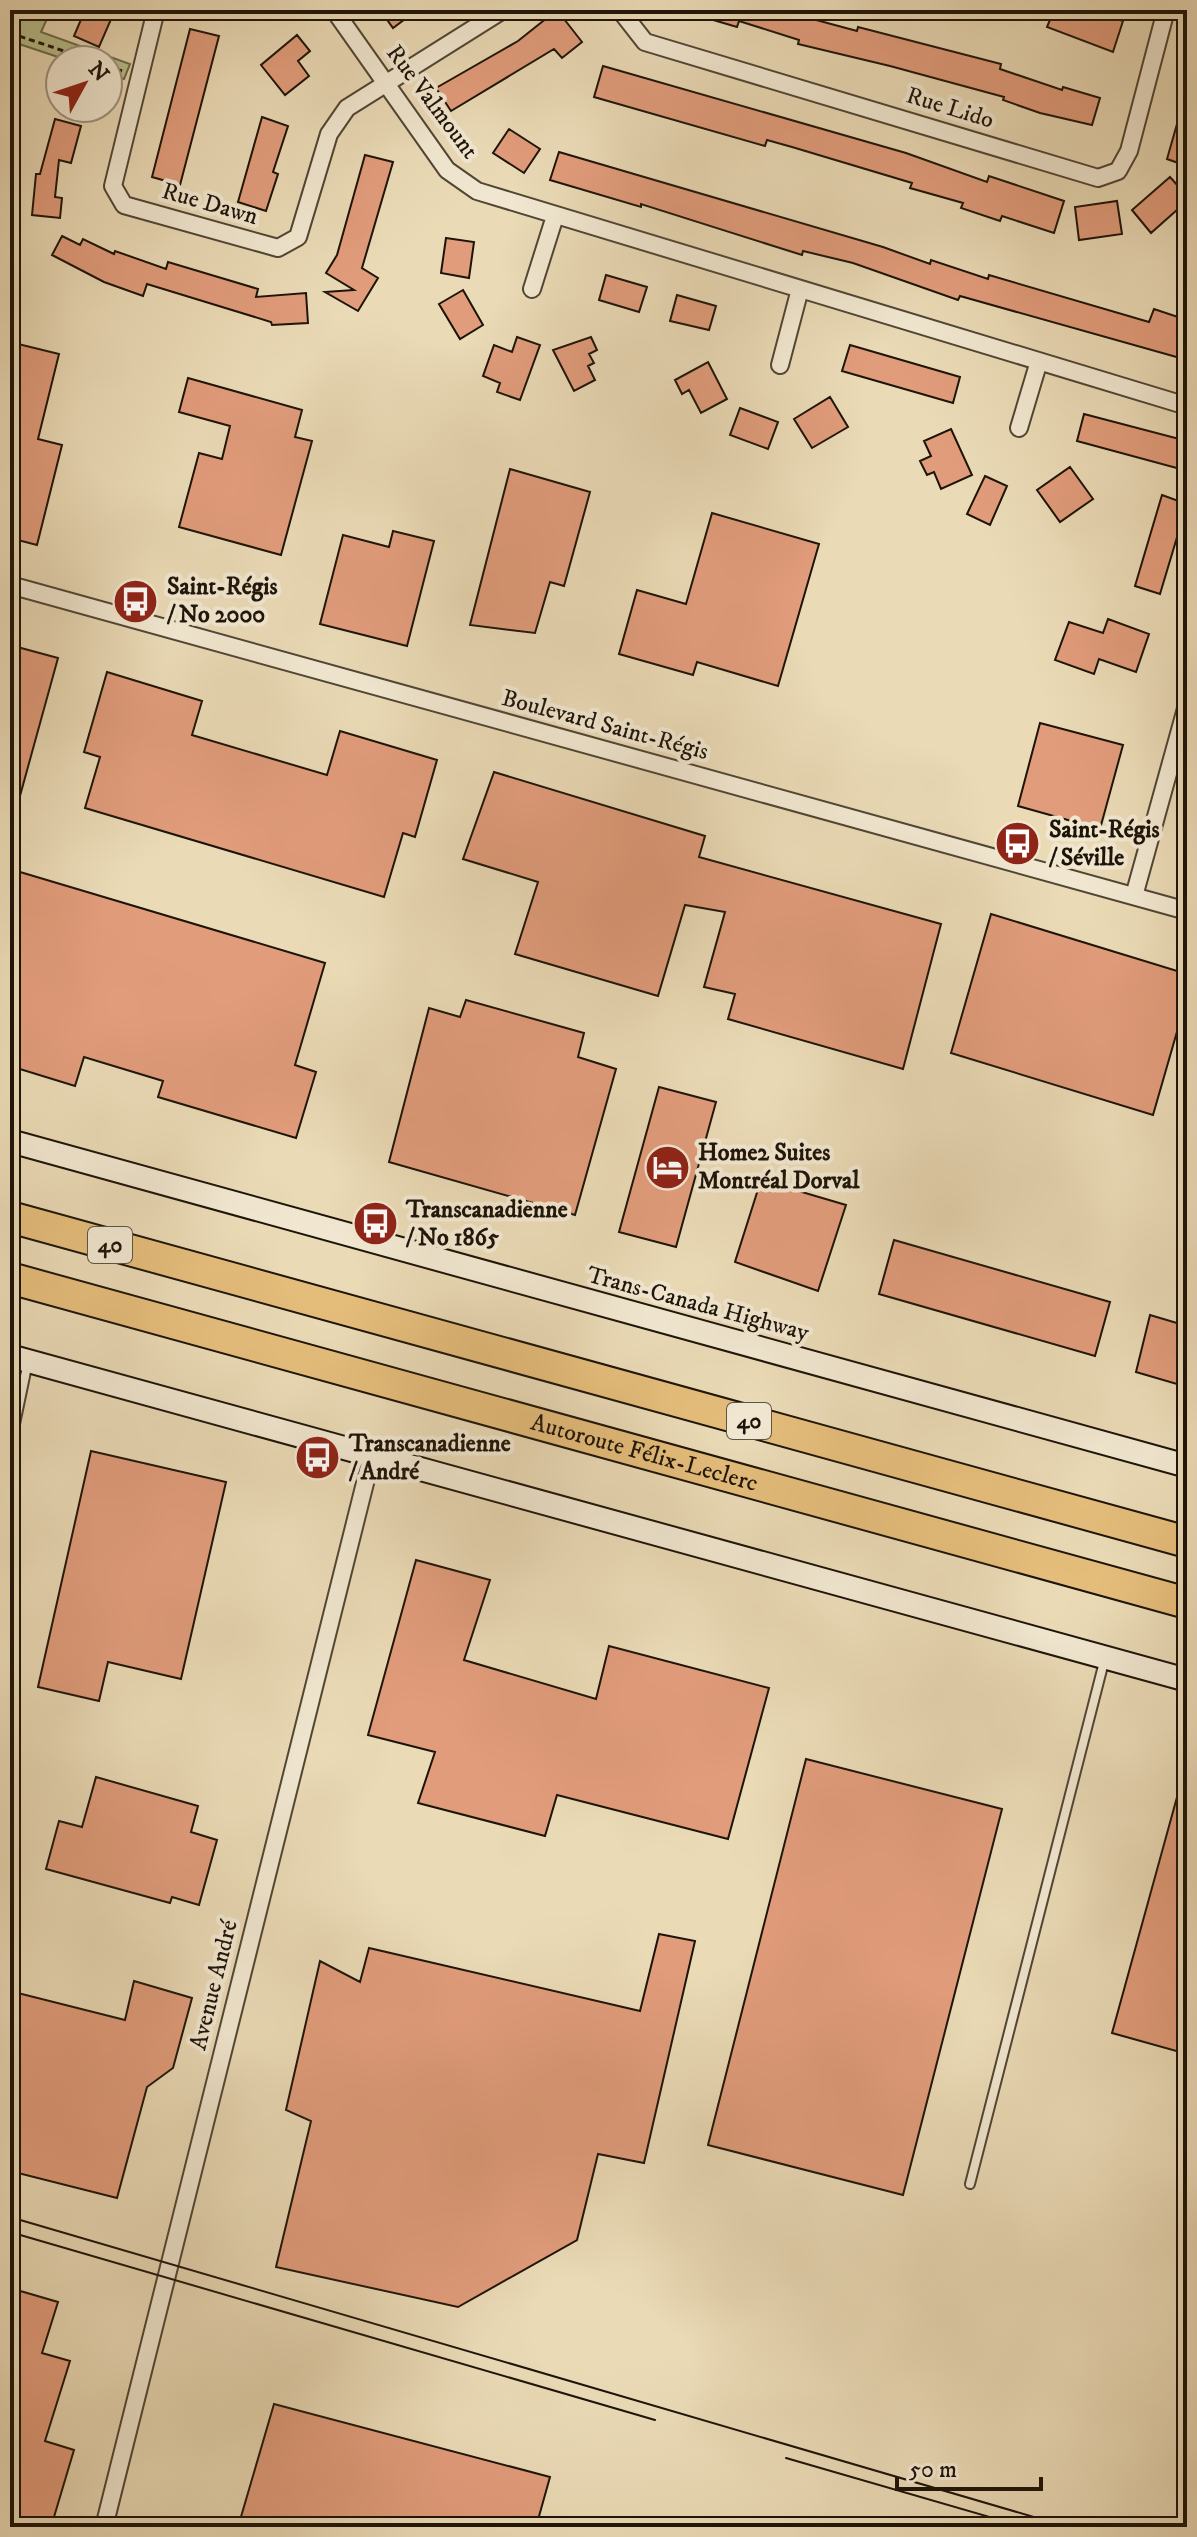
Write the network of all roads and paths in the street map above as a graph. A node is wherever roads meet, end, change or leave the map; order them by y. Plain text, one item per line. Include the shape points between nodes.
1 (156, 10) edge
2 (334, 10) edge
3 (503, 10) edge
4 (620, 10) edge
5 (1166, 10) edge
6 (10, 33) edge
7 (44, 44) edge
8 (385, 82) junction
9 (555, 216) junction
10 (532, 289) dead end
11 (800, 289) junction
12 (1039, 361) junction
13 (780, 365) dead end
14 (1187, 406) edge
15 (1019, 428) dead end
16 (10, 585) edge
17 (1187, 705) edge
18 (1134, 896) junction
19 (1187, 911) edge
20 (10, 1141) edge
21 (10, 1199) edge
22 (10, 1217) edge
23 (211, 1273) junction
24 (16, 1280) edge
25 (19, 1358) edge
26 (12, 1430) edge
27 (10, 1448) edge
28 (372, 1455) junction
29 (1187, 1466) edge
30 (1187, 1542) edge
31 (1187, 1603) edge
32 (1105, 1657) junction
33 (1187, 1680) edge
34 (970, 2184) dead end
35 (104, 2527) edge

1 - 8 street, Rue Dawn via 113,186 124,205 278,248 298,237 329,134 347,108
2 - 8 street, Rue Valmount
3 - 8 street, Rue Dawn
4 - 5 street, Rue Lido via 645,42 1098,178 1118,171 1129,151
6 - 7 path
8 - 9 street, Rue Valmount via 447,170 477,191
9 - 10 street
9 - 11 street, Rue Valmount
11 - 12 street, Rue Valmount
11 - 13 street
12 - 14 street, Rue Valmount
12 - 15 street
16 - 18 street, Boulevard Saint-Régis
17 - 18 street
18 - 19 street, Boulevard Saint-Régis
20 - 29 main road, Trans-Canada Highway
21 - 23 highway
22 - 23 highway, 40
23 - 30 highway, 40
24 - 31 highway, Autoroute Félix-Leclerc / 40
25 - 26 lane
25 - 28 main road
26 - 27 lane
28 - 32 main road
28 - 35 street, Avenue André
32 - 33 main road
32 - 34 lane

